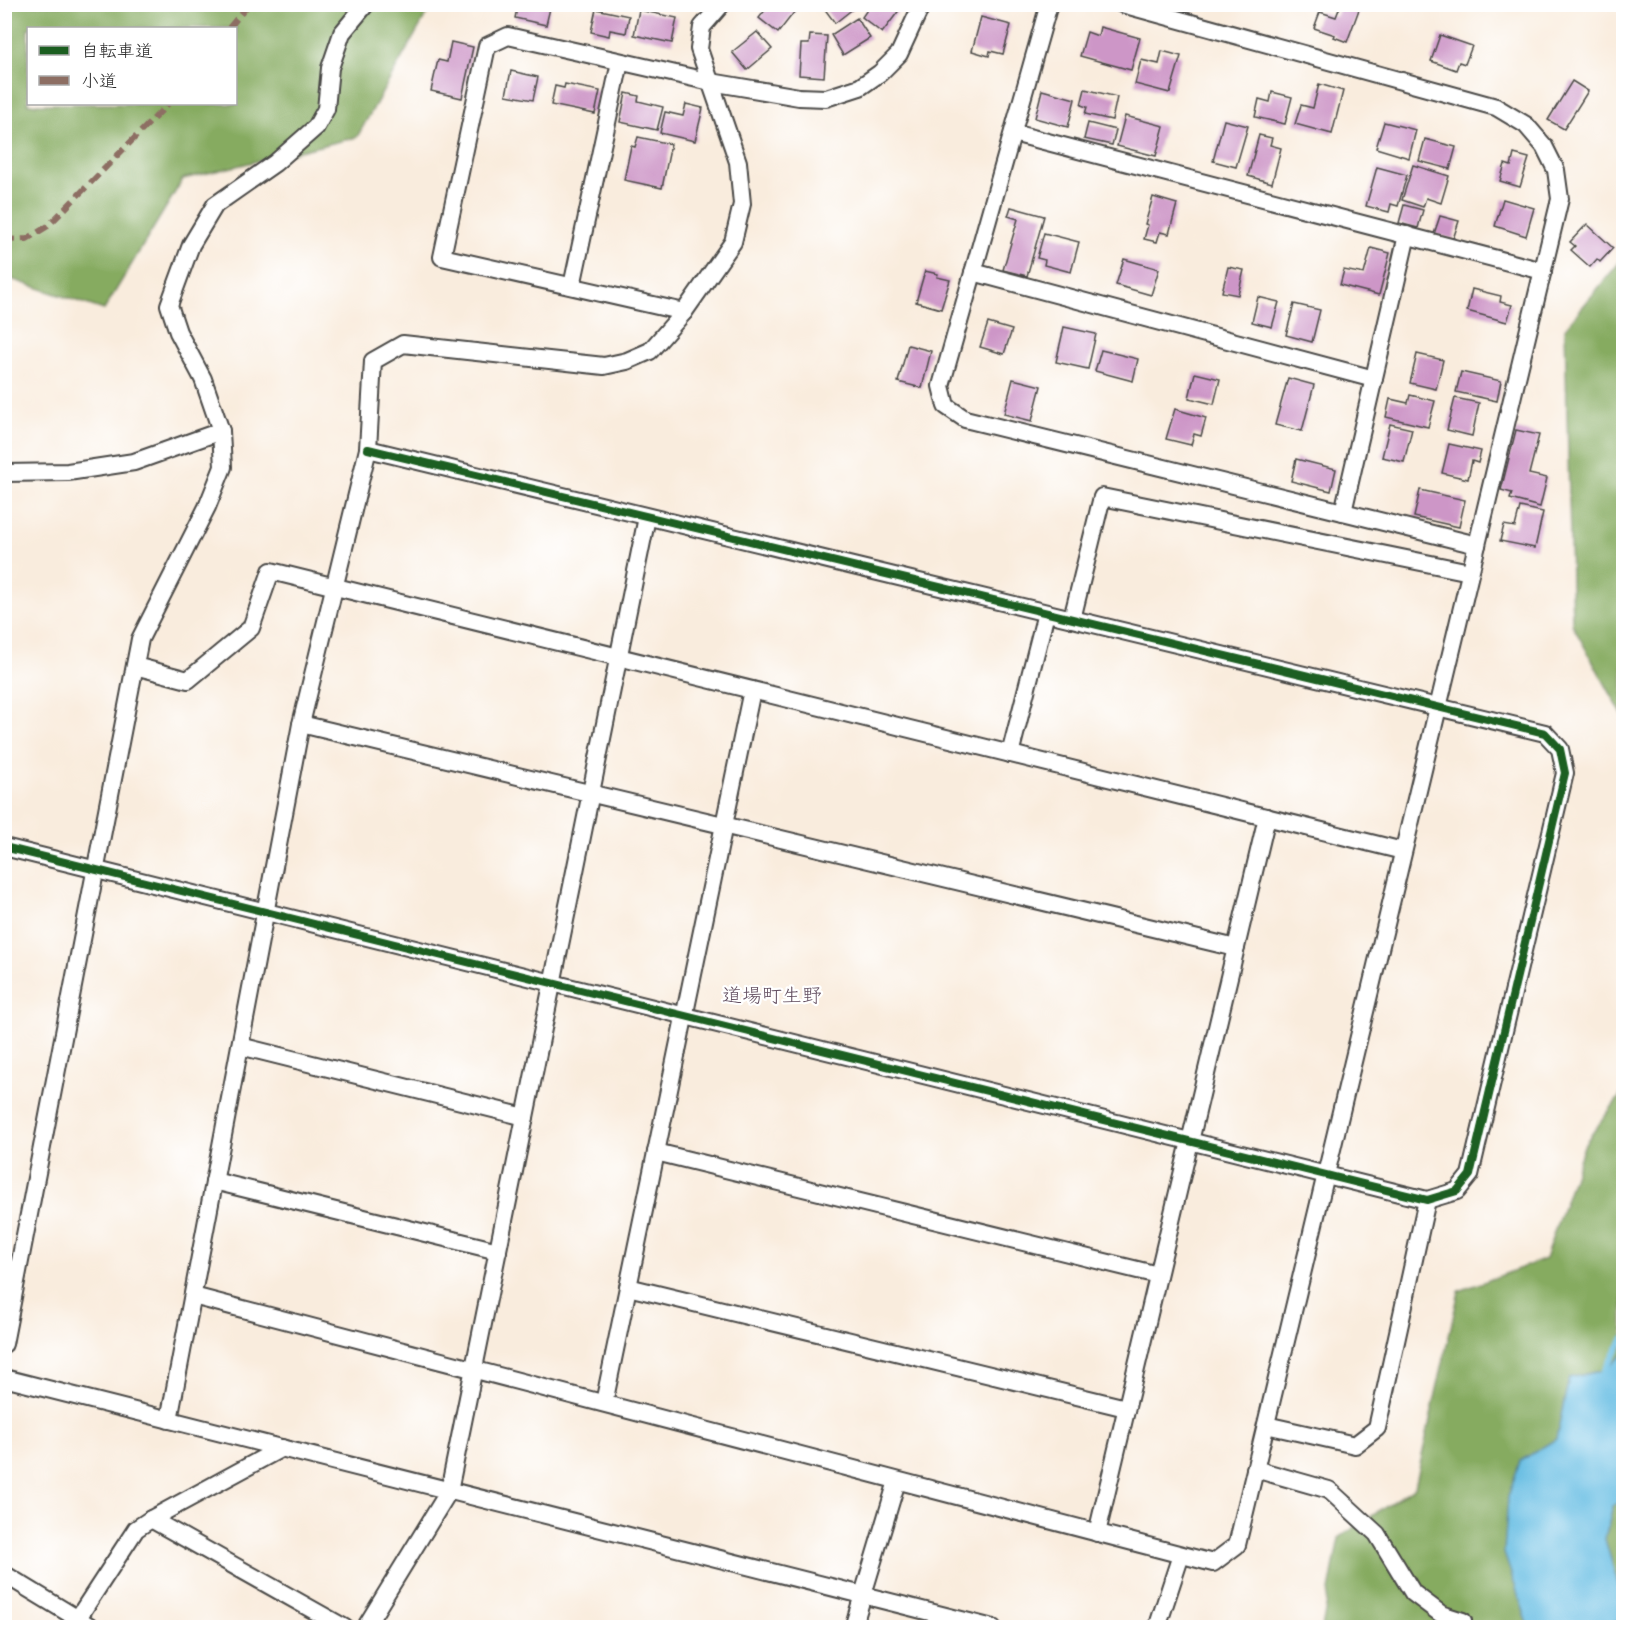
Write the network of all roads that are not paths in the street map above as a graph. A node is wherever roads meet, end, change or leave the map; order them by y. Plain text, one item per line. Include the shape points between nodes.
1 (366, 4) edge
2 (722, 4) edge
3 (922, 4) edge
4 (1049, 4) edge
5 (1122, 4) edge
6 (620, 62) junction
7 (711, 82) junction
8 (1013, 133) junction
9 (1407, 235) junction
10 (1543, 271) junction
11 (973, 272) junction
12 (572, 286) junction
13 (684, 312) junction
14 (1374, 378) junction
15 (221, 431) junction
16 (368, 449) junction
17 (4, 473) edge
18 (1343, 512) junction
19 (647, 516) junction
20 (1477, 545) junction
21 (1470, 572) junction
22 (335, 586) junction
23 (1046, 613) junction
24 (1072, 619) junction
25 (618, 657) junction
26 (135, 666) junction
27 (752, 690) junction
28 (1438, 708) junction
29 (301, 724) junction
30 (1010, 754) junction
31 (591, 793) junction
32 (1267, 817) junction
33 (724, 825) junction
34 (4, 847) edge
35 (1403, 851) junction
36 (96, 870) junction
37 (266, 912) junction
38 (1236, 948) junction
39 (552, 983) junction
40 (684, 1016) junction
41 (240, 1046) junction
42 (525, 1117) junction
43 (1190, 1141) junction
44 (656, 1152) junction
45 (1326, 1174) junction
46 (214, 1181) junction
47 (1427, 1200) junction
48 (498, 1251) junction
49 (1158, 1275) junction
50 (628, 1287) junction
51 (193, 1296) junction
52 (4, 1344) edge
53 (474, 1369) junction
54 (4, 1378) edge
55 (604, 1404) junction
56 (1126, 1408) junction
57 (169, 1420) junction
58 (1266, 1425) junction
59 (282, 1448) junction
60 (1255, 1469) junction
61 (897, 1480) junction
62 (449, 1491) junction
63 (151, 1519) junction
64 (1097, 1533) junction
65 (1181, 1555) junction
66 (4, 1574) edge
67 (863, 1595) junction
68 (78, 1618) junction
69 (1463, 1621) dead end
70 (93, 1628) edge
71 (345, 1628) edge
72 (365, 1628) edge
73 (853, 1628) edge
74 (993, 1628) edge
75 (1157, 1628) edge

1 - 15 street via 342,33 330,68 326,109 316,127 275,163 215,205 190,245 169,305 178,332 203,379
2 - 7 street via 702,27 699,49
3 - 7 street via 899,54 860,87 826,98
4 - 8 street
5 - 10 street via 1496,107 1526,125 1544,146 1556,170 1560,199
6 - 7 street
6 - 12 street
6 - 12 street via 508,36 487,46 482,68 442,257
7 - 13 street via 738,162 742,204 733,242
8 - 9 street
8 - 11 street
9 - 10 street
9 - 14 street
10 - 20 street
11 - 14 street
11 - 18 street via 940,386 946,406 965,419
12 - 13 street
13 - 16 street via 650,351 604,366 403,344 373,360
14 - 18 street
15 - 17 street via 134,462 68,472
15 - 26 street via 223,467 140,639
16 - 19 street
16 - 22 street
18 - 20 street
19 - 23 street
19 - 25 street
20 - 21 street
21 - 24 street via 1102,497
21 - 28 street
22 - 25 street
22 - 26 street via 271,571 251,628 188,681
22 - 29 street
23 - 24 street
23 - 30 street
24 - 28 street
25 - 27 street
25 - 31 street
26 - 36 street
27 - 30 street
27 - 33 street
28 - 35 street
28 - 47 street via 1545,734 1560,749 1565,773 1470,1176 1457,1191
29 - 31 street
29 - 37 street
30 - 32 street
31 - 33 street
31 - 39 street
32 - 35 street
32 - 38 street
33 - 38 street
33 - 40 street
34 - 36 street
35 - 45 street
36 - 37 street
36 - 52 street
37 - 39 street
37 - 41 street
38 - 43 street
39 - 40 street
39 - 42 street
40 - 43 street
40 - 44 street
41 - 42 street
41 - 46 street
42 - 48 street
43 - 45 street
43 - 49 street
44 - 49 street
44 - 50 street
45 - 47 street
45 - 58 street
46 - 48 street
46 - 51 street
47 - 58 street via 1377,1428 1355,1445
48 - 53 street
49 - 56 street
50 - 55 street
50 - 56 street
51 - 53 street
51 - 57 street
53 - 55 street
53 - 62 street
54 - 57 street
55 - 61 street
56 - 64 street
57 - 59 street
58 - 60 street
59 - 62 street
59 - 63 street
60 - 65 street via 1237,1545 1213,1563
60 - 69 street via 1329,1490 1377,1533 1413,1593 1441,1614
61 - 64 street
61 - 67 street
62 - 67 street
62 - 72 street
63 - 68 street via 136,1529
63 - 71 street
64 - 65 street
65 - 75 street
66 - 68 street
67 - 73 street
67 - 74 street
68 - 70 street

